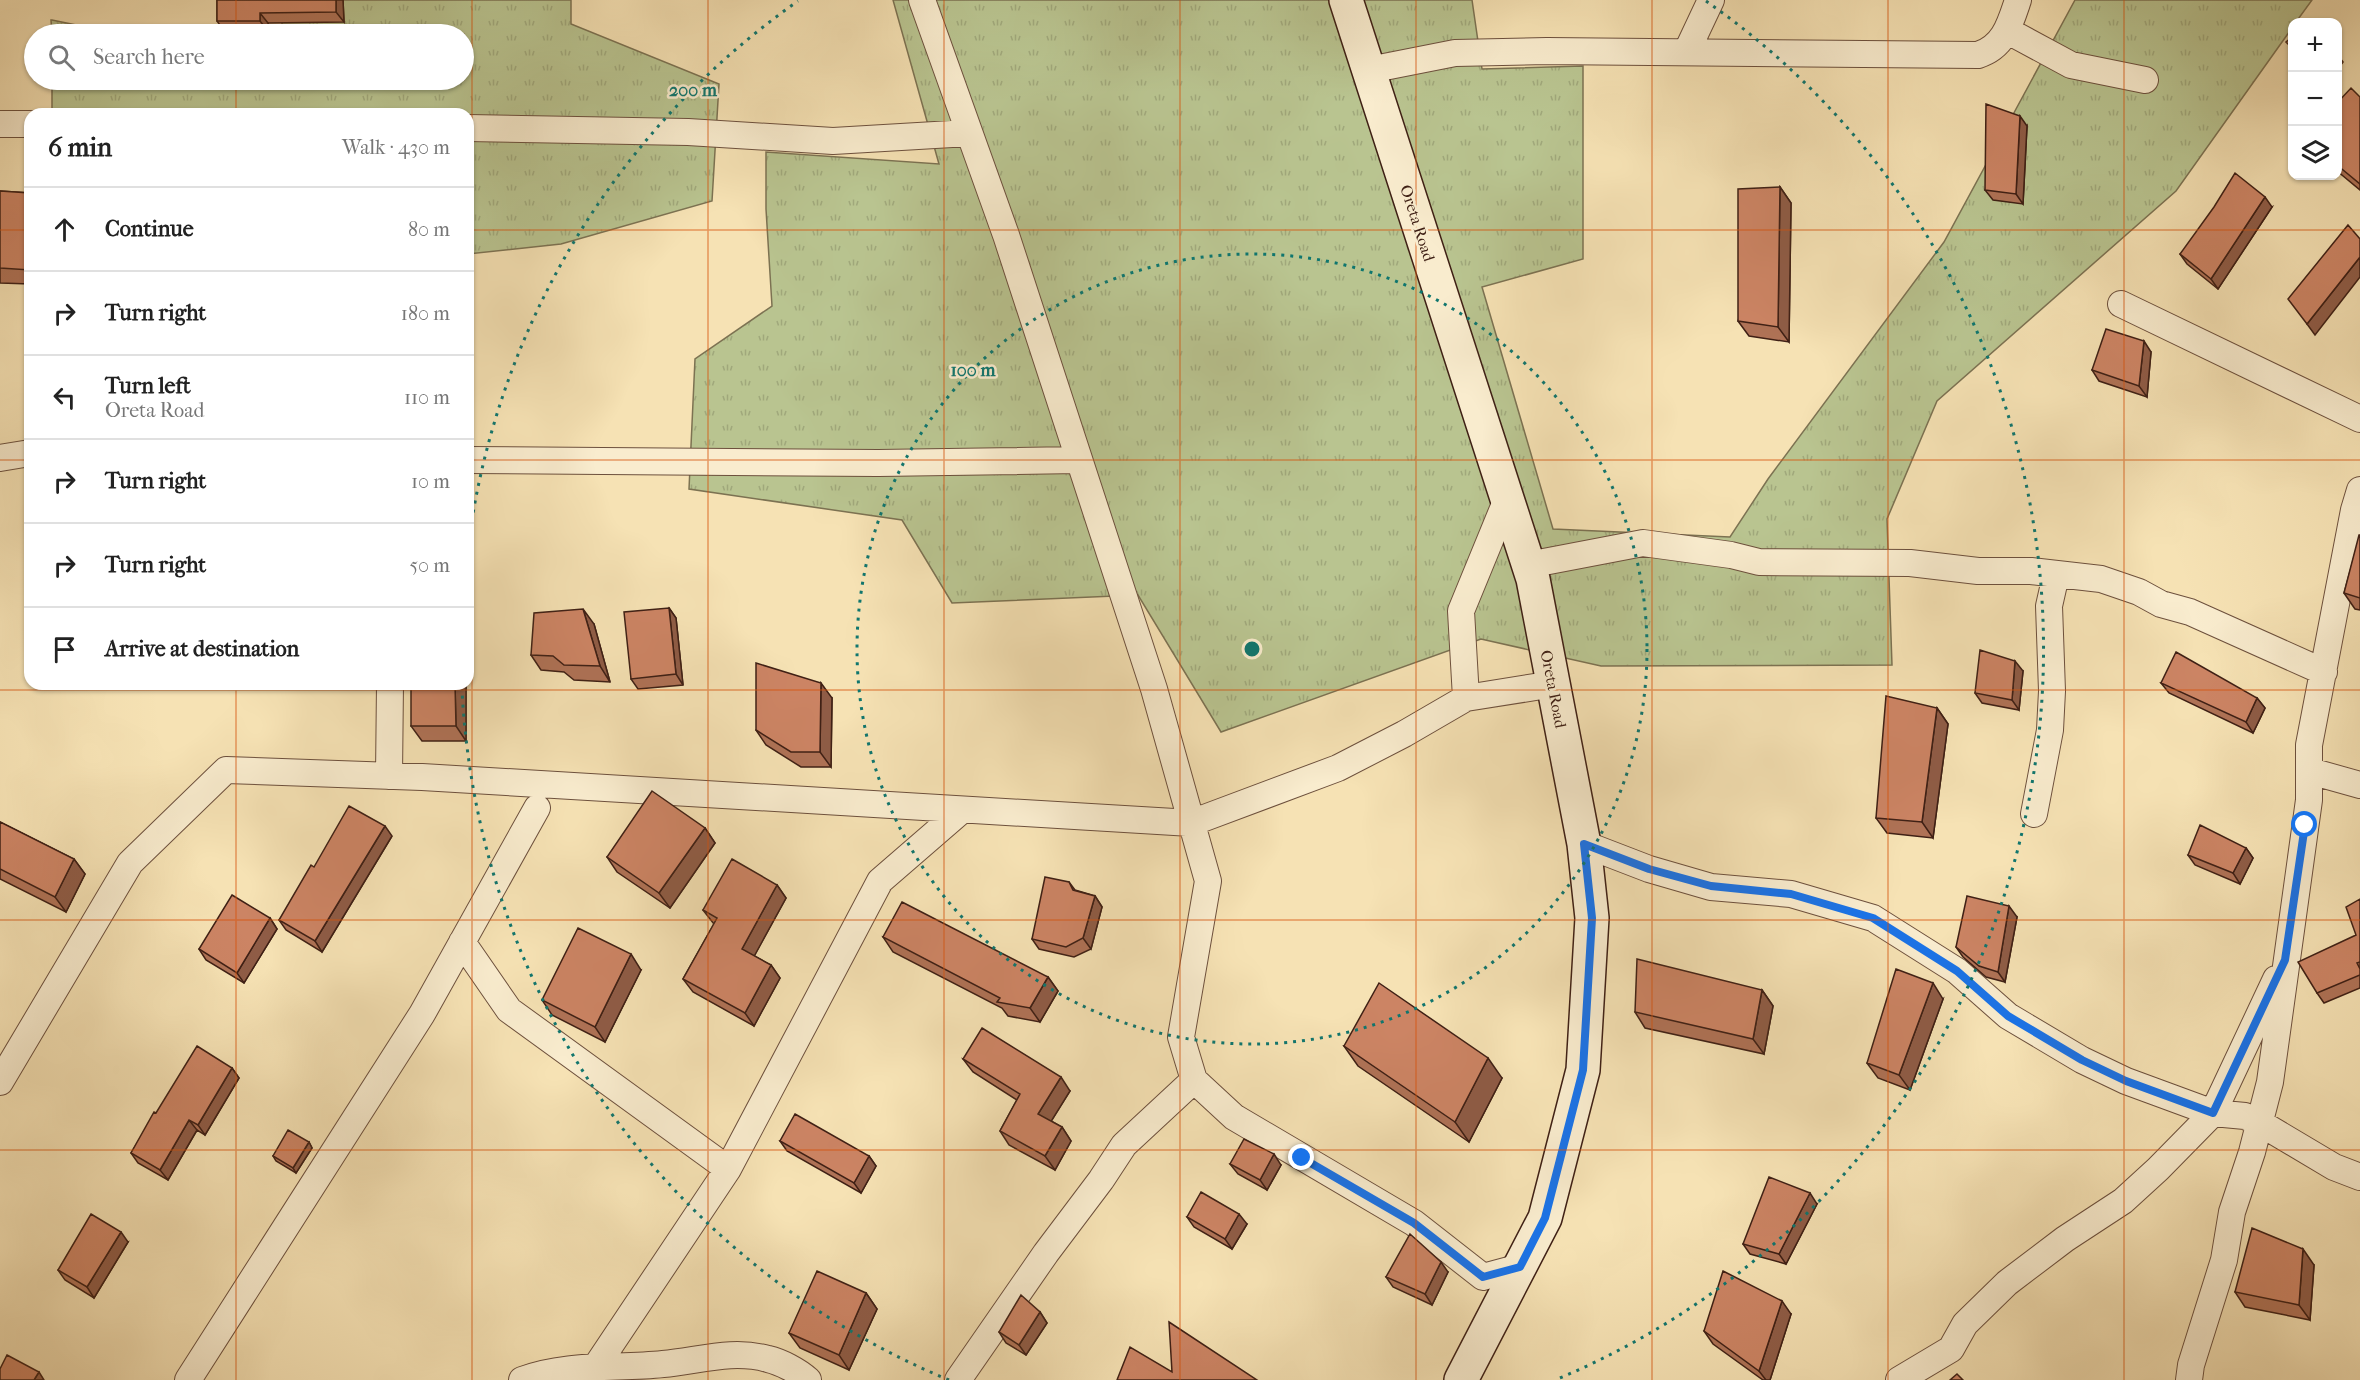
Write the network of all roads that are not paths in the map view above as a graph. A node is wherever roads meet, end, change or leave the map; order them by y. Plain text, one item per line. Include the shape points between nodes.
1 (922, 0) edge
2 (1346, 0) edge
3 (1711, 0) edge
4 (2018, 0) edge
5 (2008, 31) junction
6 (1687, 51) junction
7 (1369, 70) junction
8 (2145, 80) dead end
9 (0, 124) edge
10 (24, 124) edge
11 (474, 128) edge
12 (969, 133) junction
13 (2121, 304) dead end
14 (2360, 420) edge
15 (24, 454) edge
16 (0, 458) edge
17 (474, 460) edge
18 (1078, 460) junction
19 (2360, 490) edge
20 (1507, 498) junction
21 (1528, 565) junction
22 (2056, 575) junction
23 (2324, 672) junction
24 (1554, 684) junction
25 (390, 690) edge
26 (1466, 698) junction
27 (2310, 771) junction
28 (389, 776) junction
29 (2360, 785) edge
30 (537, 808) dead end
31 (962, 810) junction
32 (2034, 814) dead end
33 (1191, 823) junction
34 (1584, 844) junction
35 (462, 942) junction
36 (2285, 960) junction
37 (1194, 1080) junction
38 (0, 1082) edge
39 (2213, 1113) junction
40 (2260, 1123) junction
41 (728, 1169) junction
42 (2360, 1178) edge
43 (1520, 1267) junction
44 (591, 1374) edge
45 (188, 1380) edge
46 (522, 1380) edge
47 (808, 1380) edge
48 (957, 1380) edge
49 (1461, 1380) edge
50 (1899, 1380) edge
51 (2189, 1380) edge

1 - 12 street
2 - 7 street, Oreta Road
3 - 6 street
4 - 5 street
5 - 6 street via 1990,51 1978,55
5 - 8 street via 2071,65
6 - 7 street via 1455,53
7 - 20 street, Oreta Road
9 - 10 street
11 - 12 street via 688,132 833,141
12 - 18 street
13 - 14 street
15 - 16 street
17 - 18 street
18 - 33 street via 1154,689
19 - 23 street
20 - 21 street, Oreta Road
20 - 26 street via 1461,611
21 - 22 street via 1643,543 1759,562 1910,562
21 - 24 street, Oreta Road
22 - 23 street via 2115,584 2190,612
22 - 32 street via 2049,606 2050,730
23 - 27 street via 2309,745
24 - 26 street
24 - 34 street, Oreta Road
25 - 28 street
26 - 33 street via 1338,768
27 - 29 street
27 - 36 street
28 - 31 street
28 - 38 street via 226,770 130,863
30 - 35 street
31 - 33 street
31 - 41 street via 880,881
33 - 37 street via 1208,881 1181,1037
34 - 39 street via 1649,869 1711,886 1791,894 1873,918 1957,971 2015,1020 2082,1060
34 - 43 street, Oreta Road via 1592,918 1583,1070 1545,1218
35 - 41 street via 508,1010
35 - 45 street via 422,1014
36 - 39 street
36 - 40 street via 2270,1082
37 - 43 street via 1234,1117 1414,1223 1483,1277
37 - 48 street via 1124,1145
39 - 40 street via 2245,1116
39 - 50 street via 2123,1201 2007,1283 1965,1324 1951,1349
40 - 42 street
40 - 51 street via 2238,1190 2224,1260
41 - 44 street
43 - 49 street, Oreta Road
44 - 46 street via 560,1370
44 - 47 street via 728,1354 767,1358

